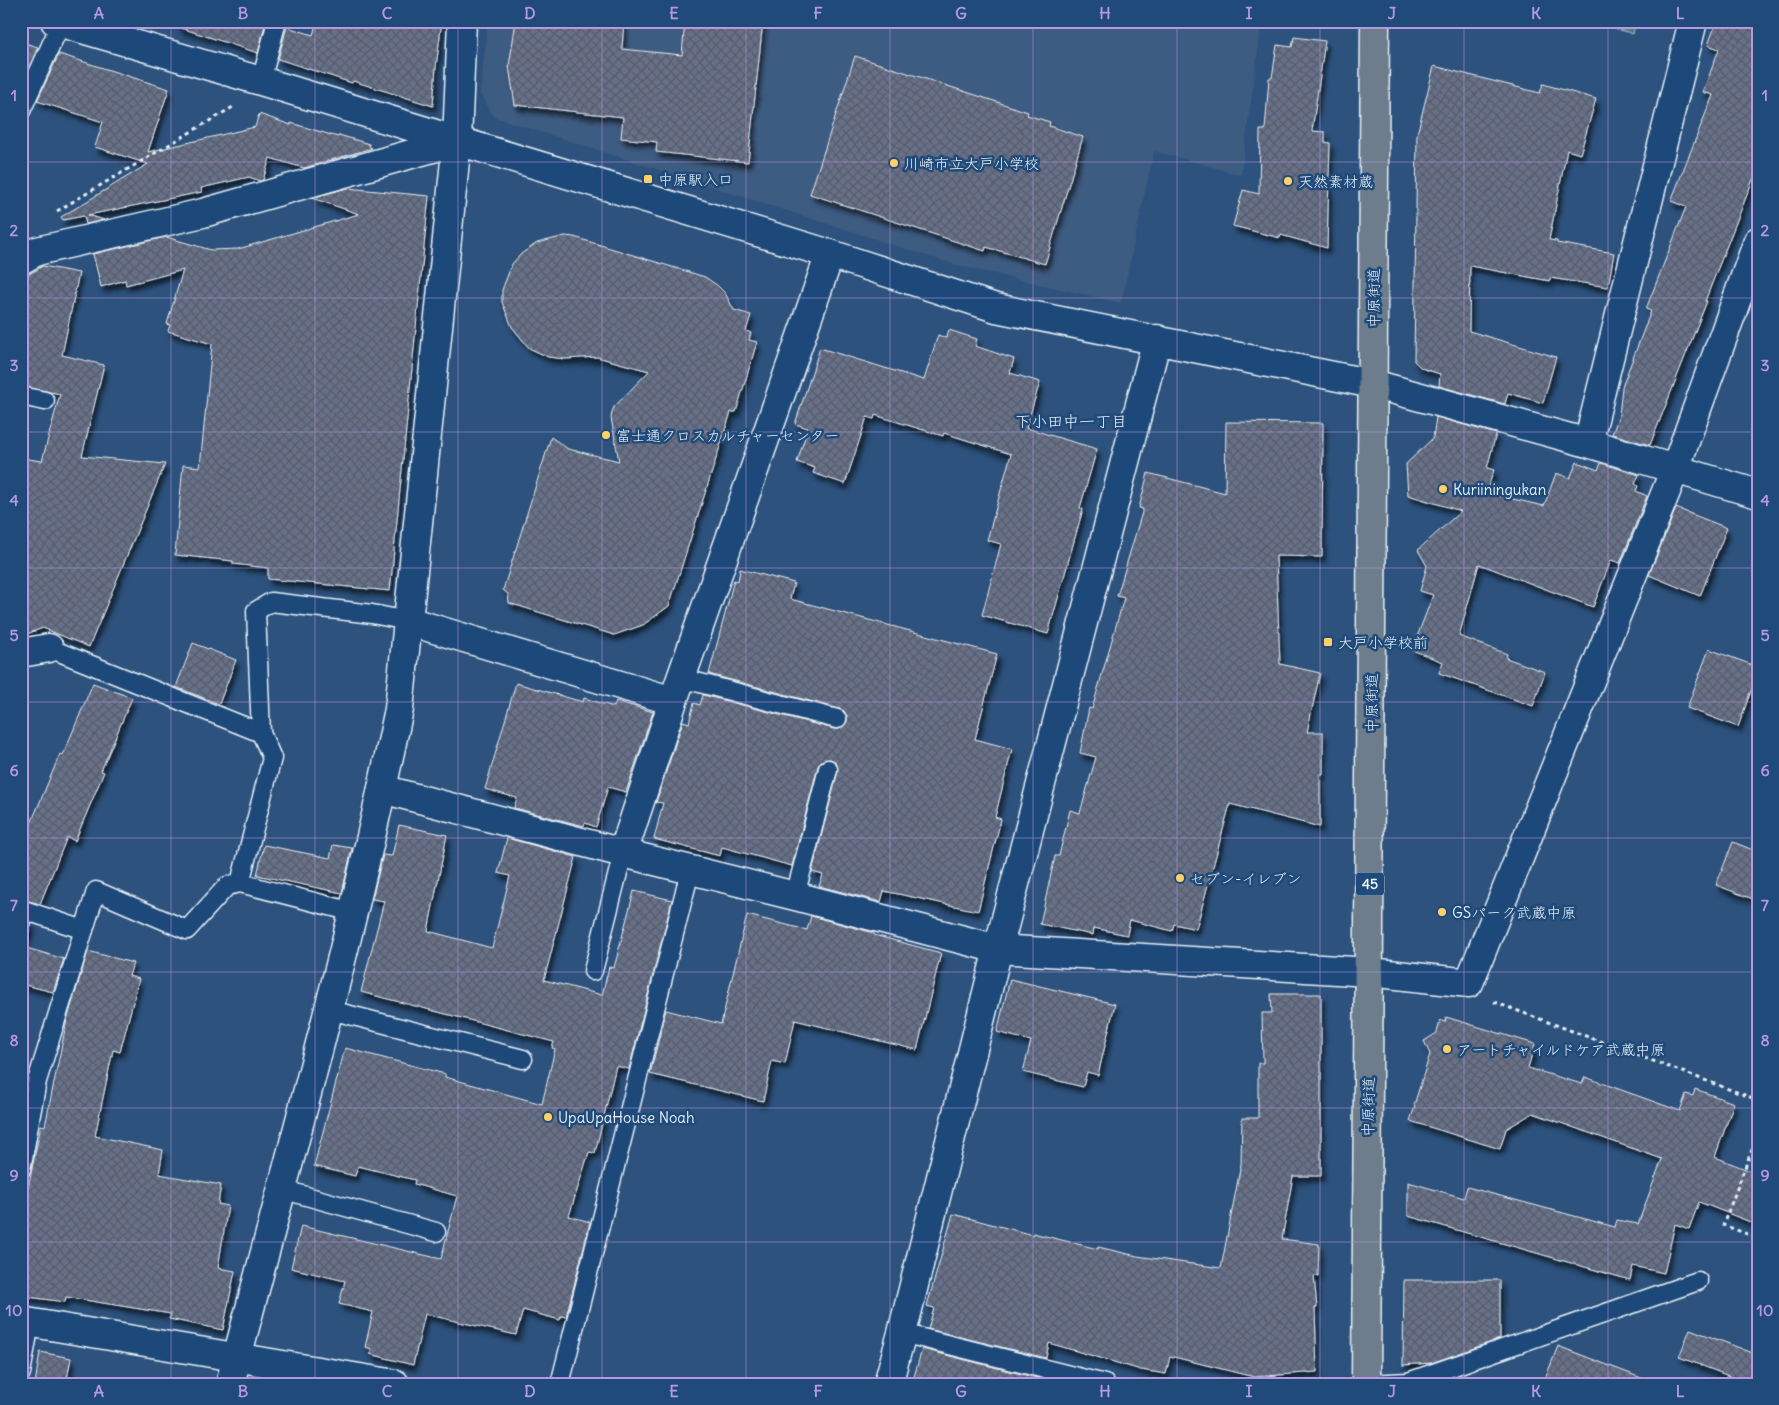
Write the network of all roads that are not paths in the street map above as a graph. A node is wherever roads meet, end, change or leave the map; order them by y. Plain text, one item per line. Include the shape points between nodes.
1 (277, 21) edge
2 (462, 21) edge
3 (1375, 21) edge
4 (1693, 21) edge
5 (58, 22) edge
6 (261, 82) junction
7 (21, 111) edge
8 (457, 141) junction
9 (1758, 241) edge
10 (830, 254) junction
11 (29, 256) edge
12 (1157, 339) junction
13 (1373, 384) junction
14 (21, 396) edge
15 (45, 401) dead end
16 (1588, 443) junction
17 (1674, 469) junction
18 (1758, 494) edge
19 (408, 621) junction
20 (49, 648) joint
21 (21, 653) edge
22 (677, 689) junction
23 (837, 720) dead end
24 (261, 733) junction
25 (828, 769) dead end
26 (382, 789) junction
27 (622, 854) junction
28 (690, 871) junction
29 (240, 884) junction
30 (795, 896) junction
31 (21, 909) edge
32 (353, 912) junction
33 (84, 930) junction
34 (998, 949) junction
35 (593, 970) dead end
36 (1370, 972) junction
37 (330, 1010) junction
38 (523, 1060) dead end
39 (21, 1169) edge
40 (282, 1189) junction
41 (436, 1232) dead end
42 (1698, 1281) dead end
43 (26, 1322) edge
44 (902, 1333) junction
45 (237, 1358) junction
46 (21, 1374) edge
47 (230, 1384) edge
48 (395, 1384) edge
49 (560, 1384) edge
50 (888, 1384) edge
51 (1105, 1384) edge
52 (1368, 1384) edge

1 - 6 lane
2 - 8 street
3 - 13 main road, 中原街道 / 45
4 - 16 street
5 - 6 street
5 - 7 lane
6 - 8 street
8 - 10 street
8 - 11 street via 203,213
8 - 19 street
9 - 17 street
10 - 12 street via 996,308
10 - 22 street
12 - 13 street
12 - 34 street
13 - 16 street
13 - 36 main road, 中原街道 / 45
14 - 15 lane
16 - 17 street
17 - 18 street
17 - 36 street via 1470,983
19 - 22 street
19 - 24 lane via 271,602 256,611
19 - 26 street via 399,710
20 - 21 street
20 - 24 lane
22 - 23 lane
22 - 27 street
24 - 29 lane via 272,758
25 - 30 lane
26 - 27 street
26 - 32 street
27 - 28 street
27 - 35 lane
28 - 30 street
28 - 49 lane
29 - 32 lane
29 - 33 lane via 227,886 187,930 96,891
30 - 34 street
31 - 33 lane
32 - 37 street
33 - 39 lane via 37,1081
34 - 36 street
34 - 44 street
36 - 52 main road, 中原街道 / 45
37 - 38 lane
37 - 40 street
40 - 41 lane
40 - 45 street
42 - 52 lane via 1408,1382
43 - 45 street
43 - 46 lane
44 - 50 street
44 - 51 lane
45 - 47 street
45 - 48 street

